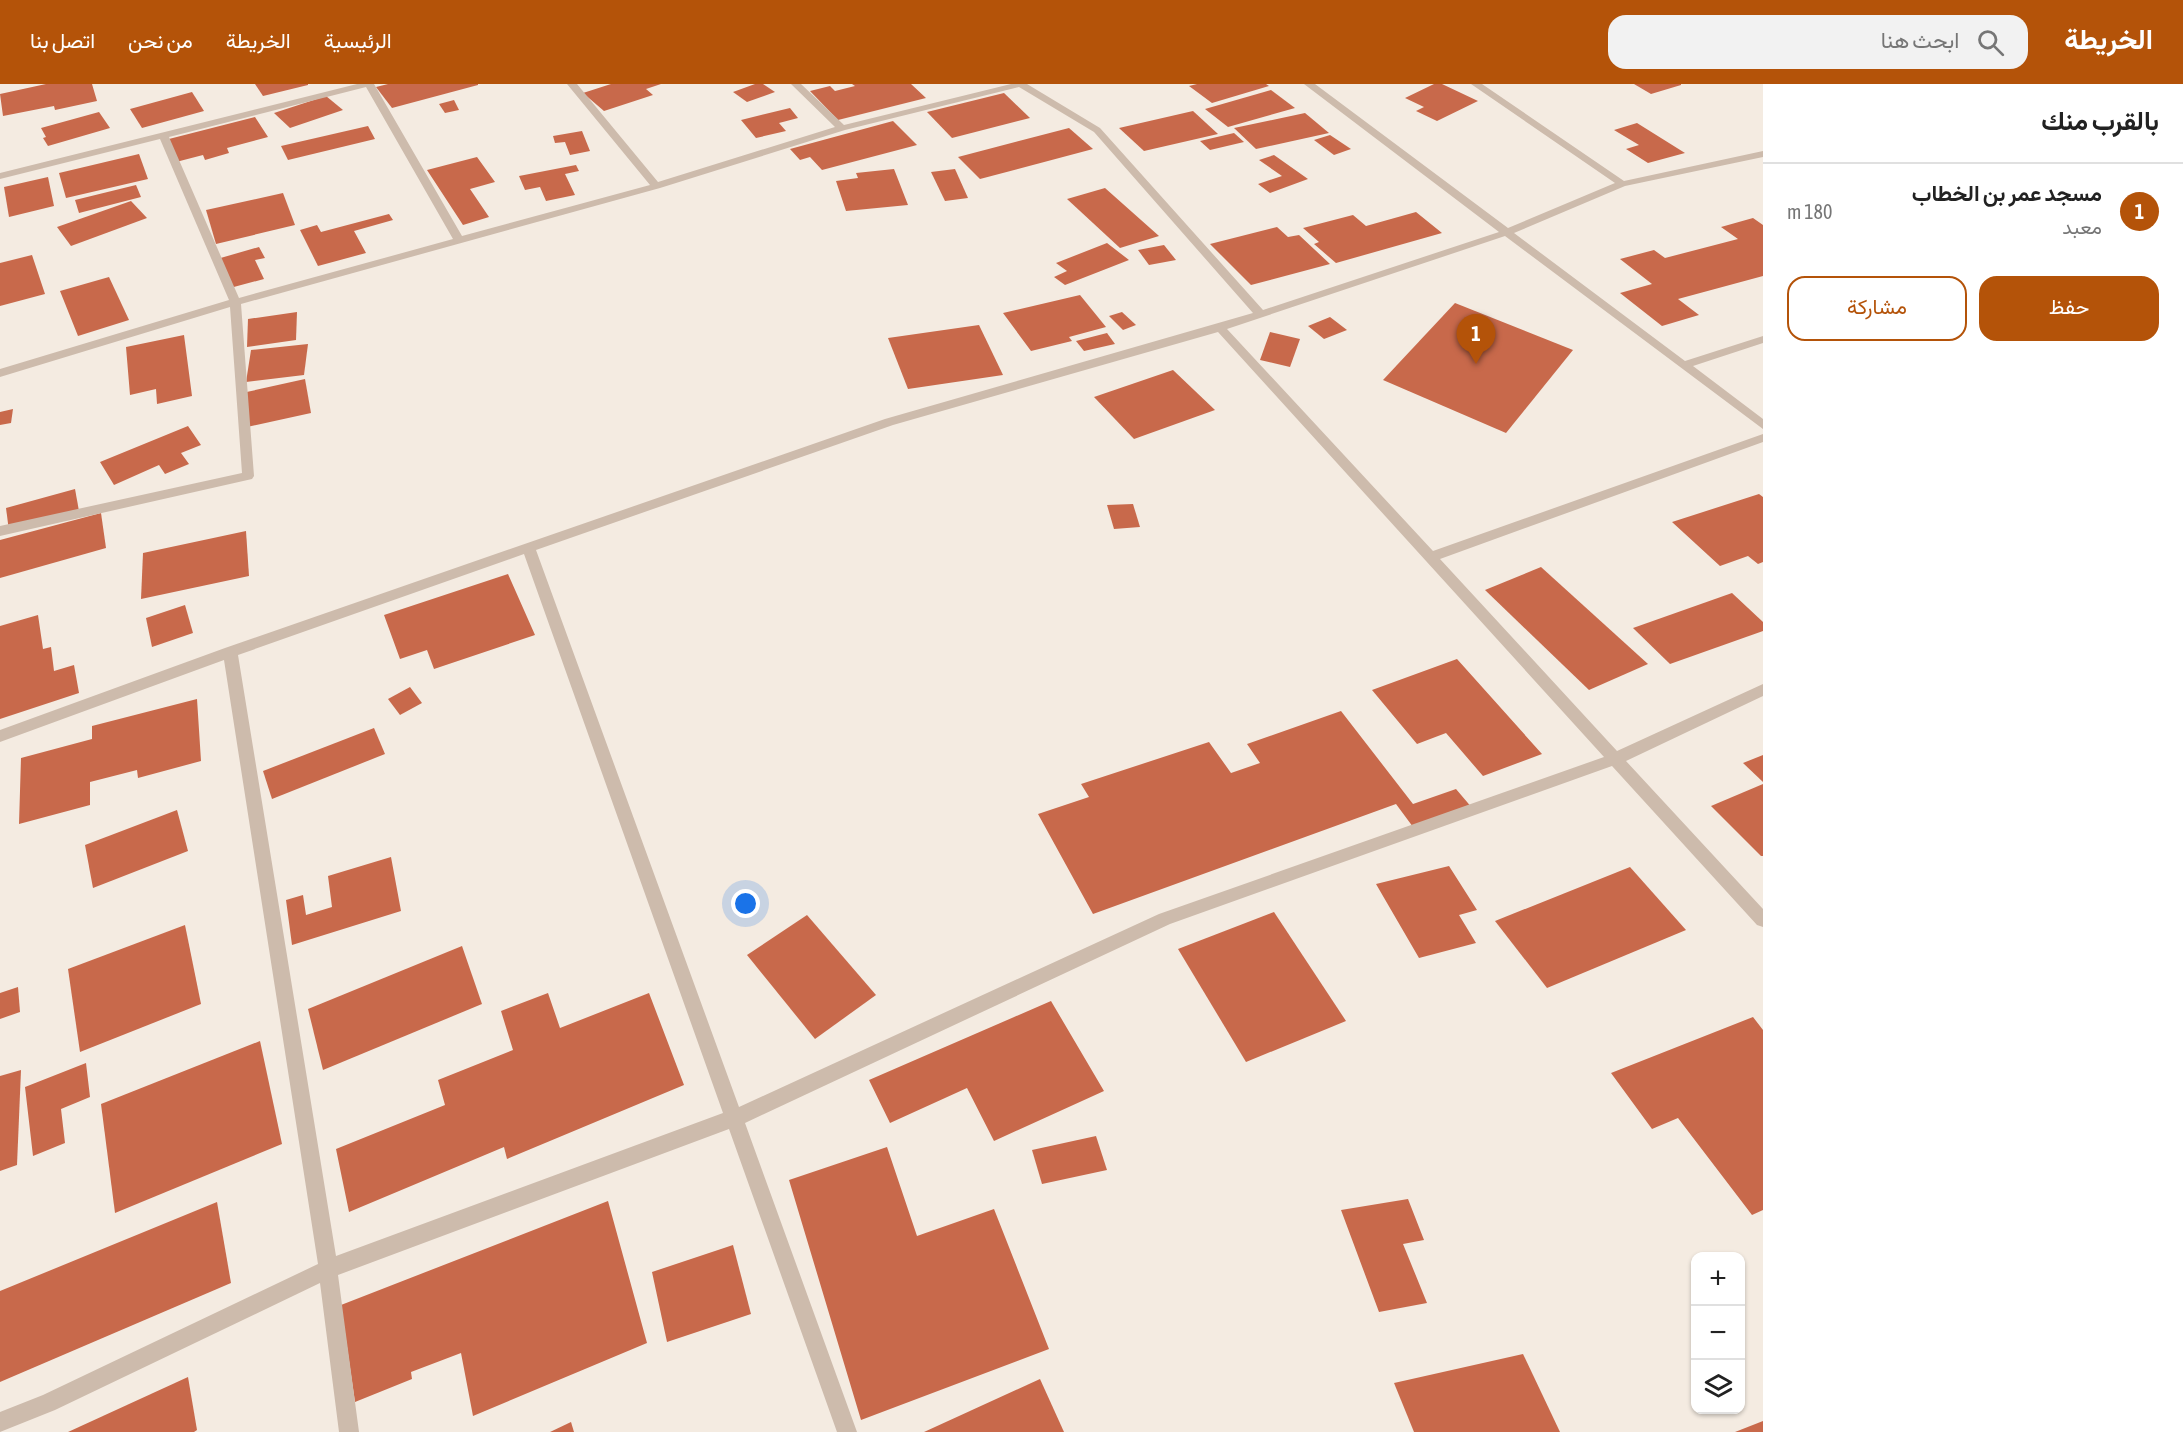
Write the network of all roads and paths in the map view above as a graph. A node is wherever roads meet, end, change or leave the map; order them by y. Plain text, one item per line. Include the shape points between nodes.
1 (369, 84) edge
2 (572, 84) edge
3 (796, 84) edge
4 (1021, 84) edge
5 (1310, 84) edge
6 (1476, 84) edge
7 (842, 128) junction
8 (163, 135) junction
9 (1763, 154) edge
10 (0, 176) edge
11 (1623, 184) junction
12 (656, 186) junction
13 (1508, 232) junction
14 (460, 241) junction
15 (235, 302) junction
16 (1260, 314) junction
17 (1220, 328) junction
18 (1763, 339) edge
19 (1685, 366) junction
20 (0, 373) edge
21 (1763, 425) edge
22 (1763, 438) edge
23 (0, 531) edge
24 (529, 549) junction
25 (1431, 557) junction
26 (230, 652) junction
27 (1763, 690) edge
28 (0, 736) edge
29 (1617, 758) junction
30 (1763, 920) edge
31 (735, 1118) junction
32 (328, 1269) junction
33 (0, 1422) edge
34 (349, 1432) edge
35 (847, 1432) edge

1 - 8 street
1 - 14 street
2 - 12 street
3 - 7 street
4 - 7 street
4 - 16 street via 1097,130
5 - 13 street
6 - 11 street
7 - 12 street
8 - 10 street
8 - 15 street
9 - 11 street
11 - 13 street
12 - 14 street
13 - 16 street
13 - 19 street
14 - 15 street
15 - 20 street
15 - 23 street via 248,476
16 - 17 street
17 - 24 street via 889,422
17 - 25 street
18 - 19 street
19 - 21 street
22 - 25 street
24 - 26 street
24 - 31 street
25 - 29 street
26 - 28 street
26 - 32 street
27 - 29 street
29 - 30 street
29 - 31 street via 1164,919
31 - 32 street
31 - 35 street
32 - 33 street via 48,1403
32 - 34 street

